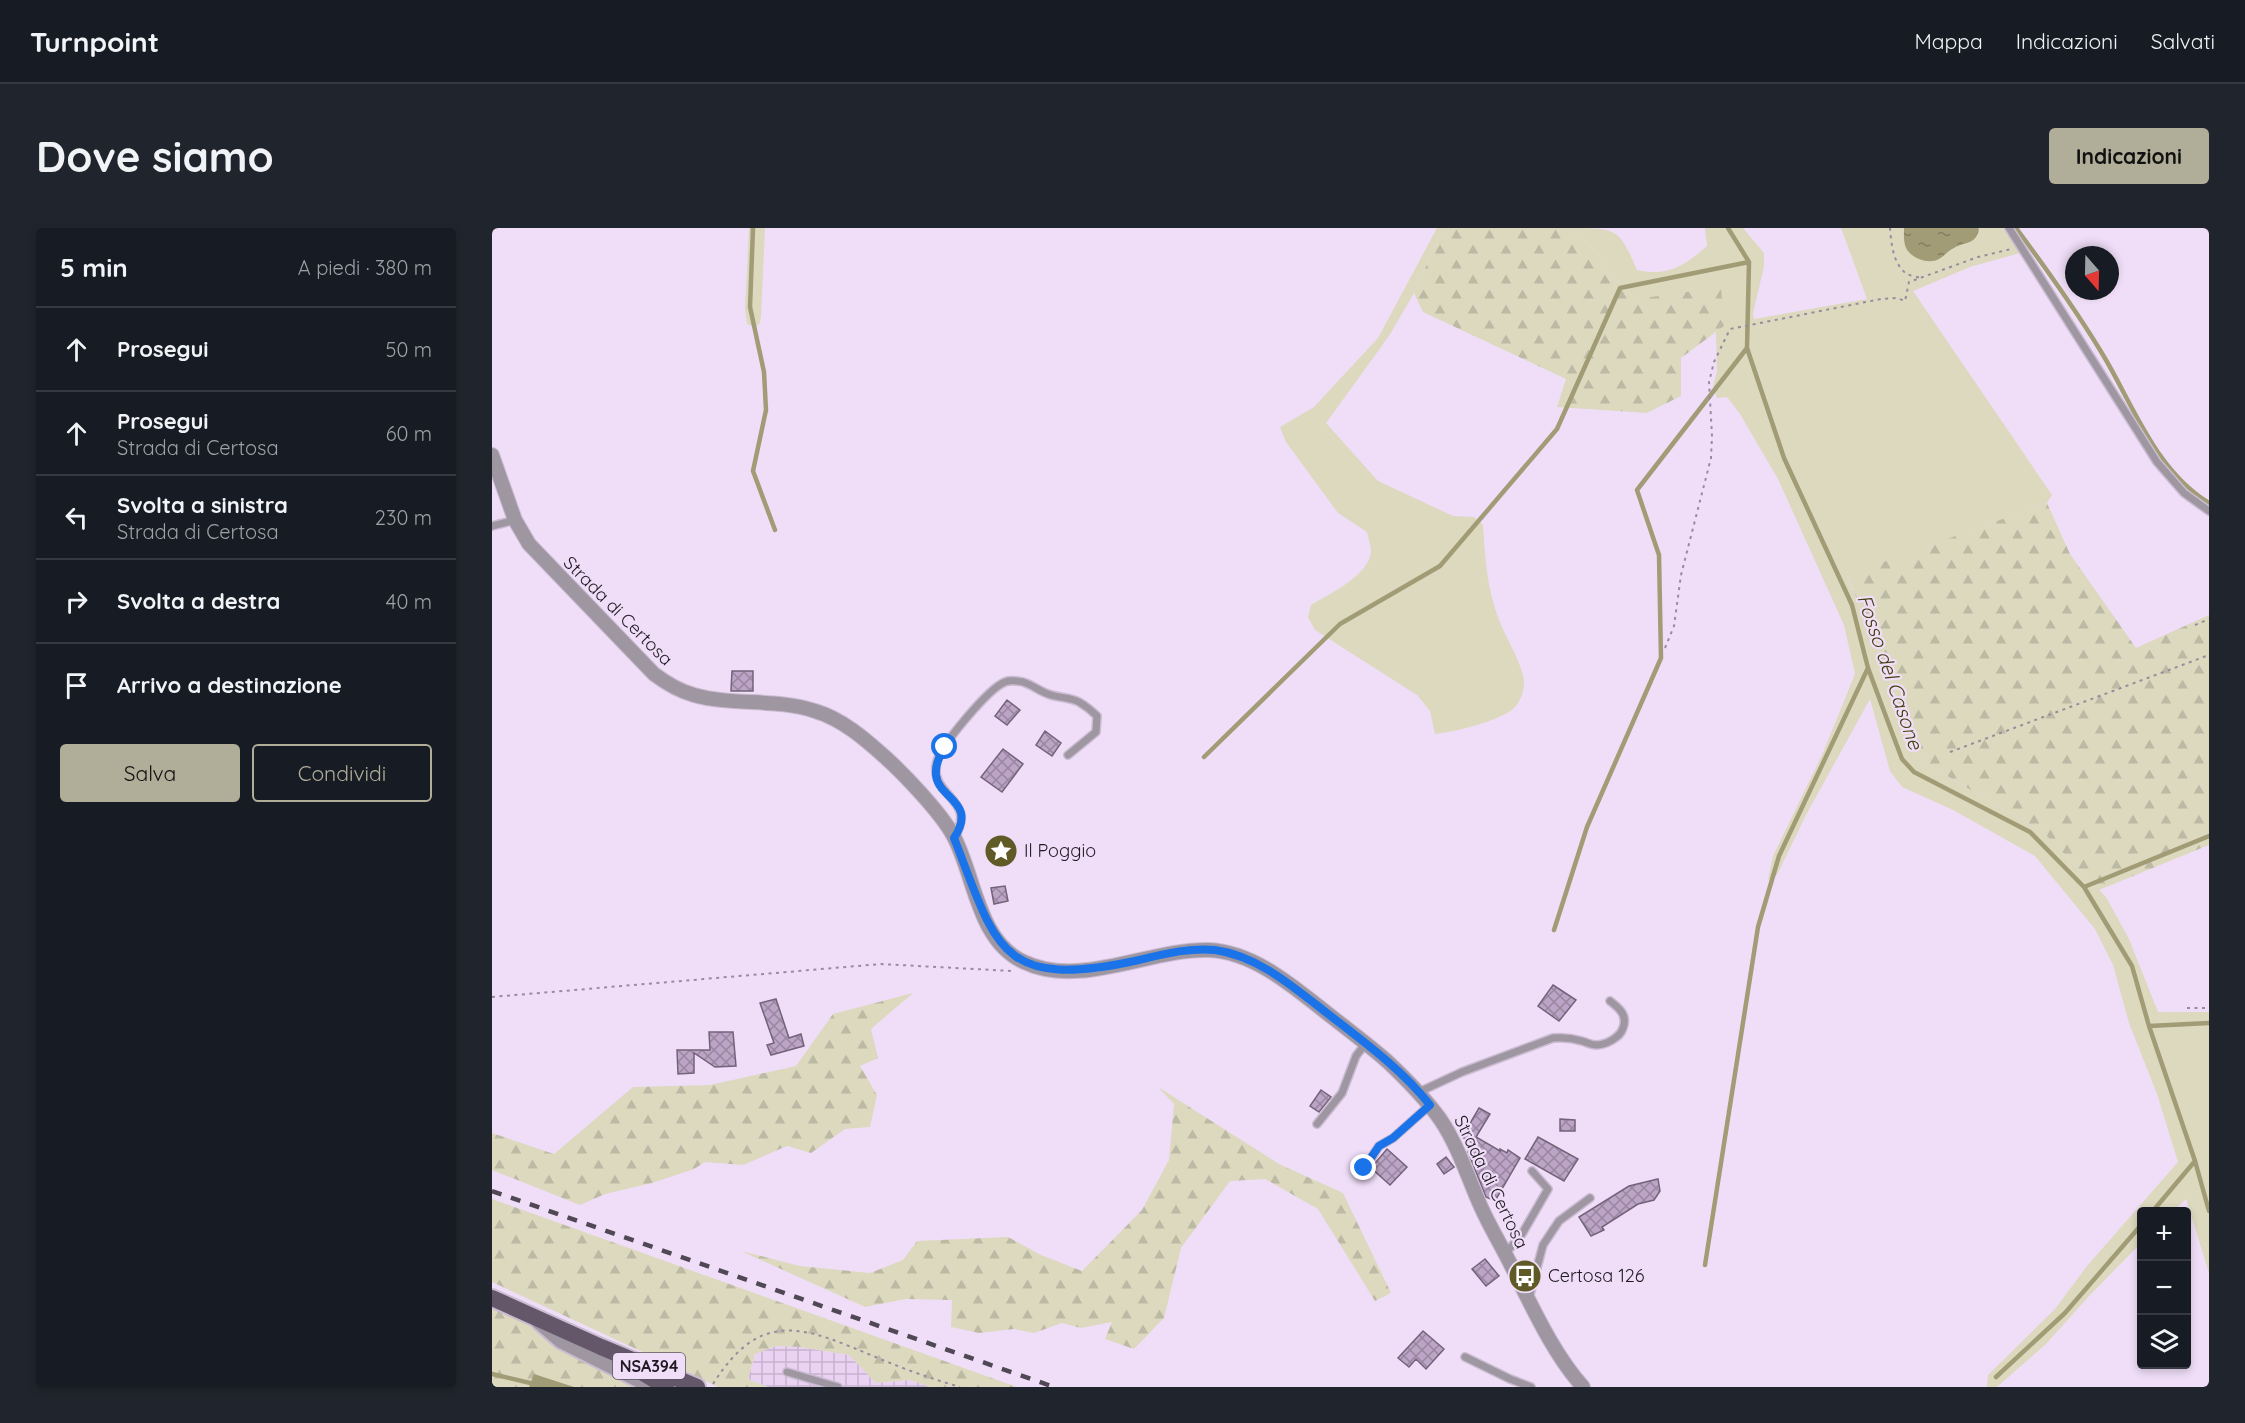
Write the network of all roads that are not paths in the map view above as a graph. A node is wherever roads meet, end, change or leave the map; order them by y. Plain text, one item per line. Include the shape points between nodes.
1 (2009, 228) edge
2 (492, 455) edge
3 (2209, 511) edge
4 (515, 520) junction
5 (492, 526) edge
6 (1068, 755) dead end
7 (954, 838) junction
8 (1610, 1001) dead end
9 (1366, 1043) junction
10 (1419, 1092) junction
11 (1430, 1105) junction
12 (1317, 1124) dead end
13 (1364, 1168) dead end
14 (1532, 1171) dead end
15 (1590, 1198) dead end
16 (1505, 1254) junction
17 (492, 1298) edge
18 (1529, 1301) junction
19 (536, 1318) junction
20 (601, 1347) junction
21 (1465, 1356) dead end
22 (787, 1372) dead end
23 (654, 1387) edge
24 (666, 1387) edge
25 (697, 1387) edge
26 (838, 1387) edge
27 (1531, 1387) edge
28 (1583, 1387) edge

1 - 3 lane via 2157,462 2184,493
2 - 4 street, Strada di Certosa
4 - 5 lane
4 - 7 street, Strada di Certosa via 539,556 670,686 695,696 793,705 832,718 863,738 894,766
6 - 7 lane via 1096,732 1098,716 1077,701 1050,695 1021,681 1006,681 991,692 938,761 936,776 961,811 960,829
7 - 9 street, Strada di Certosa via 983,913 997,939 1020,961 1040,968 1088,969 1184,951 1219,951 1248,960 1278,977
8 - 10 lane via 1625,1019 1619,1036 1604,1044 1553,1038
9 - 10 street, Strada di Certosa
9 - 12 lane via 1356,1056 1342,1093
10 - 11 street, Strada di Certosa
11 - 13 lane via 1379,1146
11 - 16 street, Strada di Certosa via 1450,1136
14 - 16 lane via 1548,1189 1522,1234
15 - 18 lane via 1559,1221 1543,1245
16 - 18 street, Strada di Certosa
17 - 19 main road, NSA394
18 - 28 street, Strada di Certosa
19 - 20 main road, NSA394
19 - 23 street via 561,1340
20 - 24 main road, NSA394
20 - 25 main road, NSA394
21 - 27 lane
22 - 26 lane

